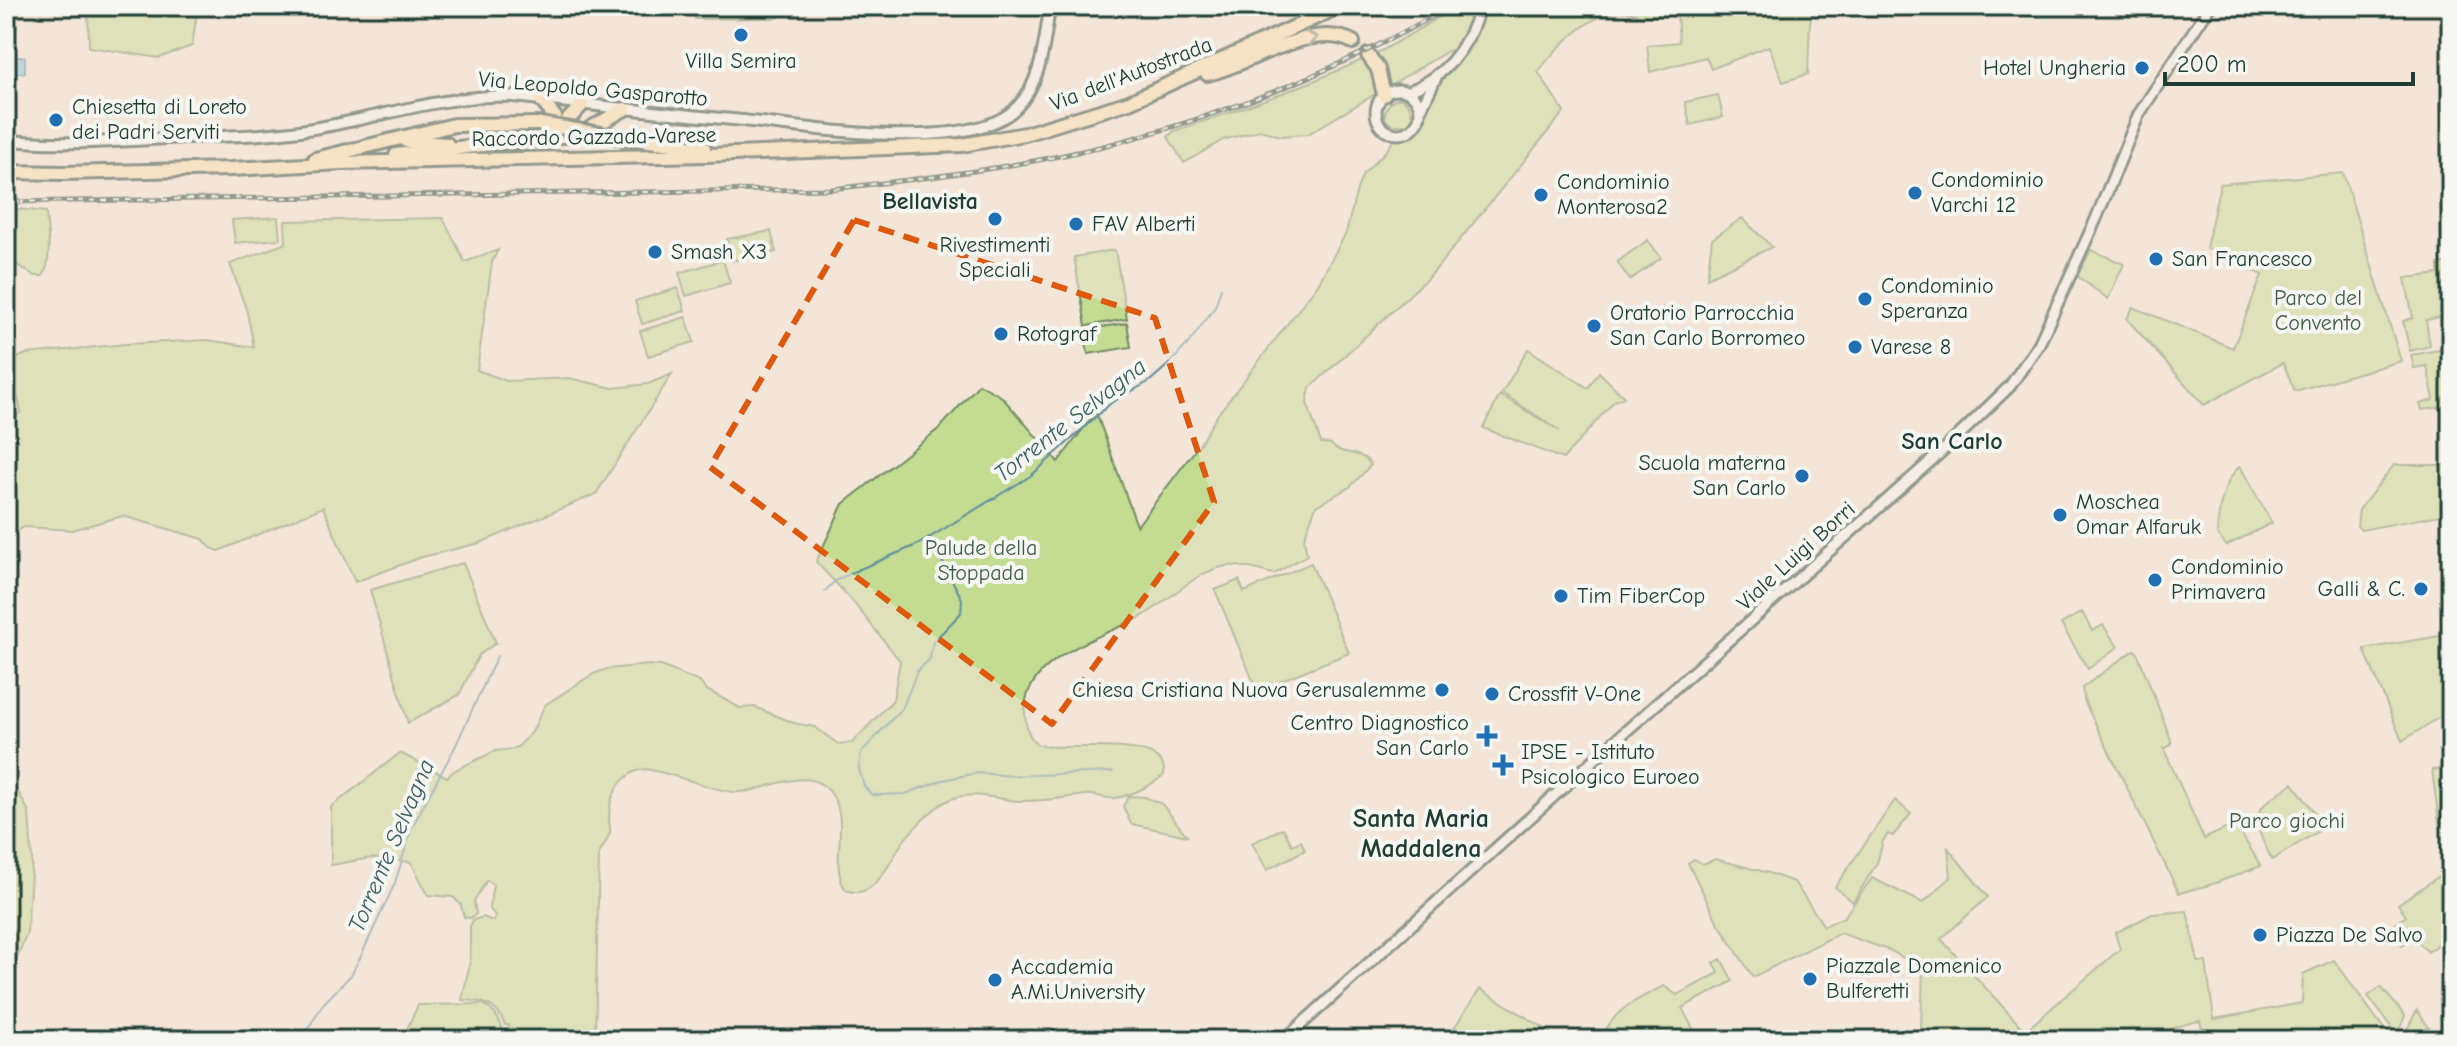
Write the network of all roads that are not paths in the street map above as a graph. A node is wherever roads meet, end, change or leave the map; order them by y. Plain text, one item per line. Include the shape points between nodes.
1 (1341, 6) edge
2 (2210, 6) edge
3 (1047, 7) edge
4 (1479, 9) dead end
5 (1353, 42) dead end
6 (1368, 55) dead end
7 (1437, 77) junction
8 (1185, 78) junction
9 (1407, 92) junction
10 (1384, 95) junction
11 (541, 100) junction
12 (582, 105) junction
13 (625, 109) junction
14 (1420, 111) junction
15 (555, 128) junction
16 (580, 134) junction
17 (525, 138) junction
18 (6, 140) edge
19 (458, 147) junction
20 (735, 152) junction
21 (327, 156) junction
22 (342, 163) junction
23 (292, 165) junction
24 (6, 172) edge
25 (1284, 1040) edge

1 - 8 highway, Via dell'Autostrada
2 - 25 main road, Viale Luigi Borri via 2139,114 2039,344 2010,386
3 - 13 main road, Via Leopoldo Gasparotto via 1041,63 1031,87 1016,108 995,123 973,129 851,135
4 - 7 main road via 1461,51
8 -> 5 highway via 1225,70 1305,38 1328,35
6 - 10 highway via 1378,69
7 - 9 main road
7 - 14 main road
8 - 20 highway, Via dell'Autostrada via 1025,134 933,148
9 - 10 main road
9 - 14 main road
10 - 14 main road via 1376,114 1386,131 1400,134 1412,129
11 - 12 main road, Via Leopoldo Gasparotto
11 - 15 highway via 555,117
11 - 18 main road, Via Leopoldo Gasparotto via 469,96 274,133 52,143
12 - 13 main road, Via Leopoldo Gasparotto
12 - 15 highway
12 - 16 highway via 585,124
13 - 16 highway
15 - 17 highway
16 - 17 highway
17 - 19 highway
19 - 21 highway via 408,140
19 - 22 highway
20 - 21 highway, Raccordo Gazzada-Varese, bridge via 504,123 454,125
20 - 22 highway, Raccordo Gazzada-Varese
21 - 23 highway, Raccordo Gazzada-Varese
22 - 23 highway, Raccordo Gazzada-Varese
23 - 24 highway, Raccordo Gazzada-Varese

